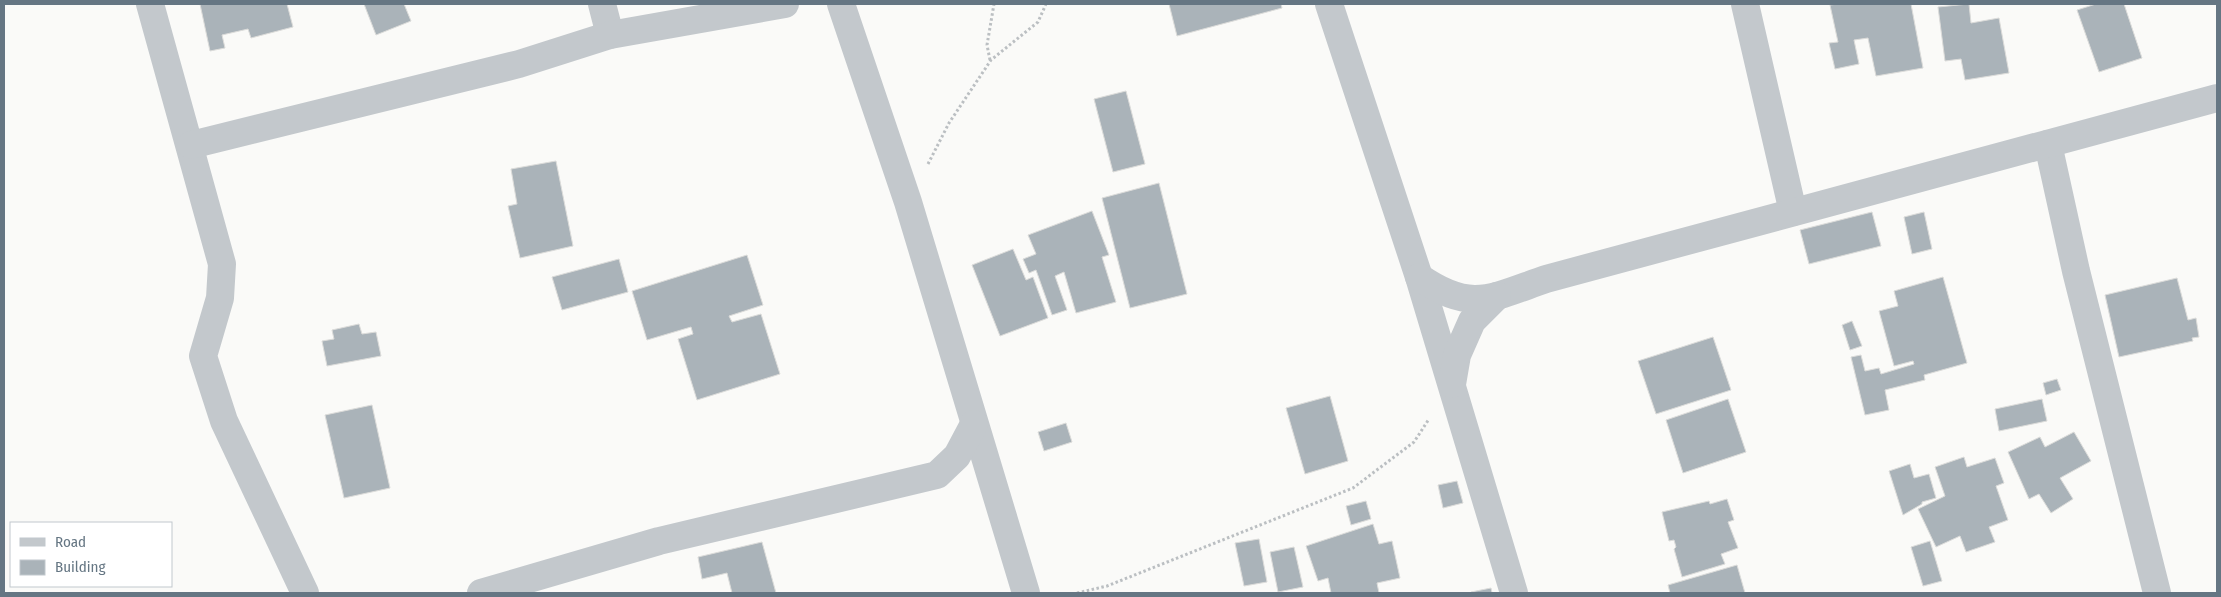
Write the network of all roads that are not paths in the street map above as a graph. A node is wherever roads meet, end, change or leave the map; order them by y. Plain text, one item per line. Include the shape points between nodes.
1 (150, 4) edge
2 (602, 4) edge
3 (785, 4) edge
4 (841, 4) edge
5 (1329, 4) edge
6 (1745, 4) edge
7 (610, 35) junction
8 (2217, 98) edge
9 (2048, 144) junction
10 (190, 145) junction
11 (1793, 212) junction
12 (1419, 277) junction
13 (1497, 296) junction
14 (1451, 388) junction
15 (974, 424) junction
16 (305, 593) edge
17 (481, 593) edge
18 (1026, 593) edge
19 (1514, 593) edge
20 (2157, 593) edge

1 - 10 street
2 - 7 street
3 - 7 street
4 - 15 street via 908,202
5 - 12 street
6 - 11 street
7 - 10 street via 510,66
8 - 9 street
9 - 11 street
9 - 20 street via 2083,300
10 - 16 street via 222,264 220,298 203,356 224,421
11 - 13 street via 1546,279
12 - 13 street via 1437,289 1467,300
12 - 14 street
13 - 14 street via 1472,321 1457,355
14 - 19 street
15 - 17 street via 957,456 937,475 659,542
15 - 18 street

